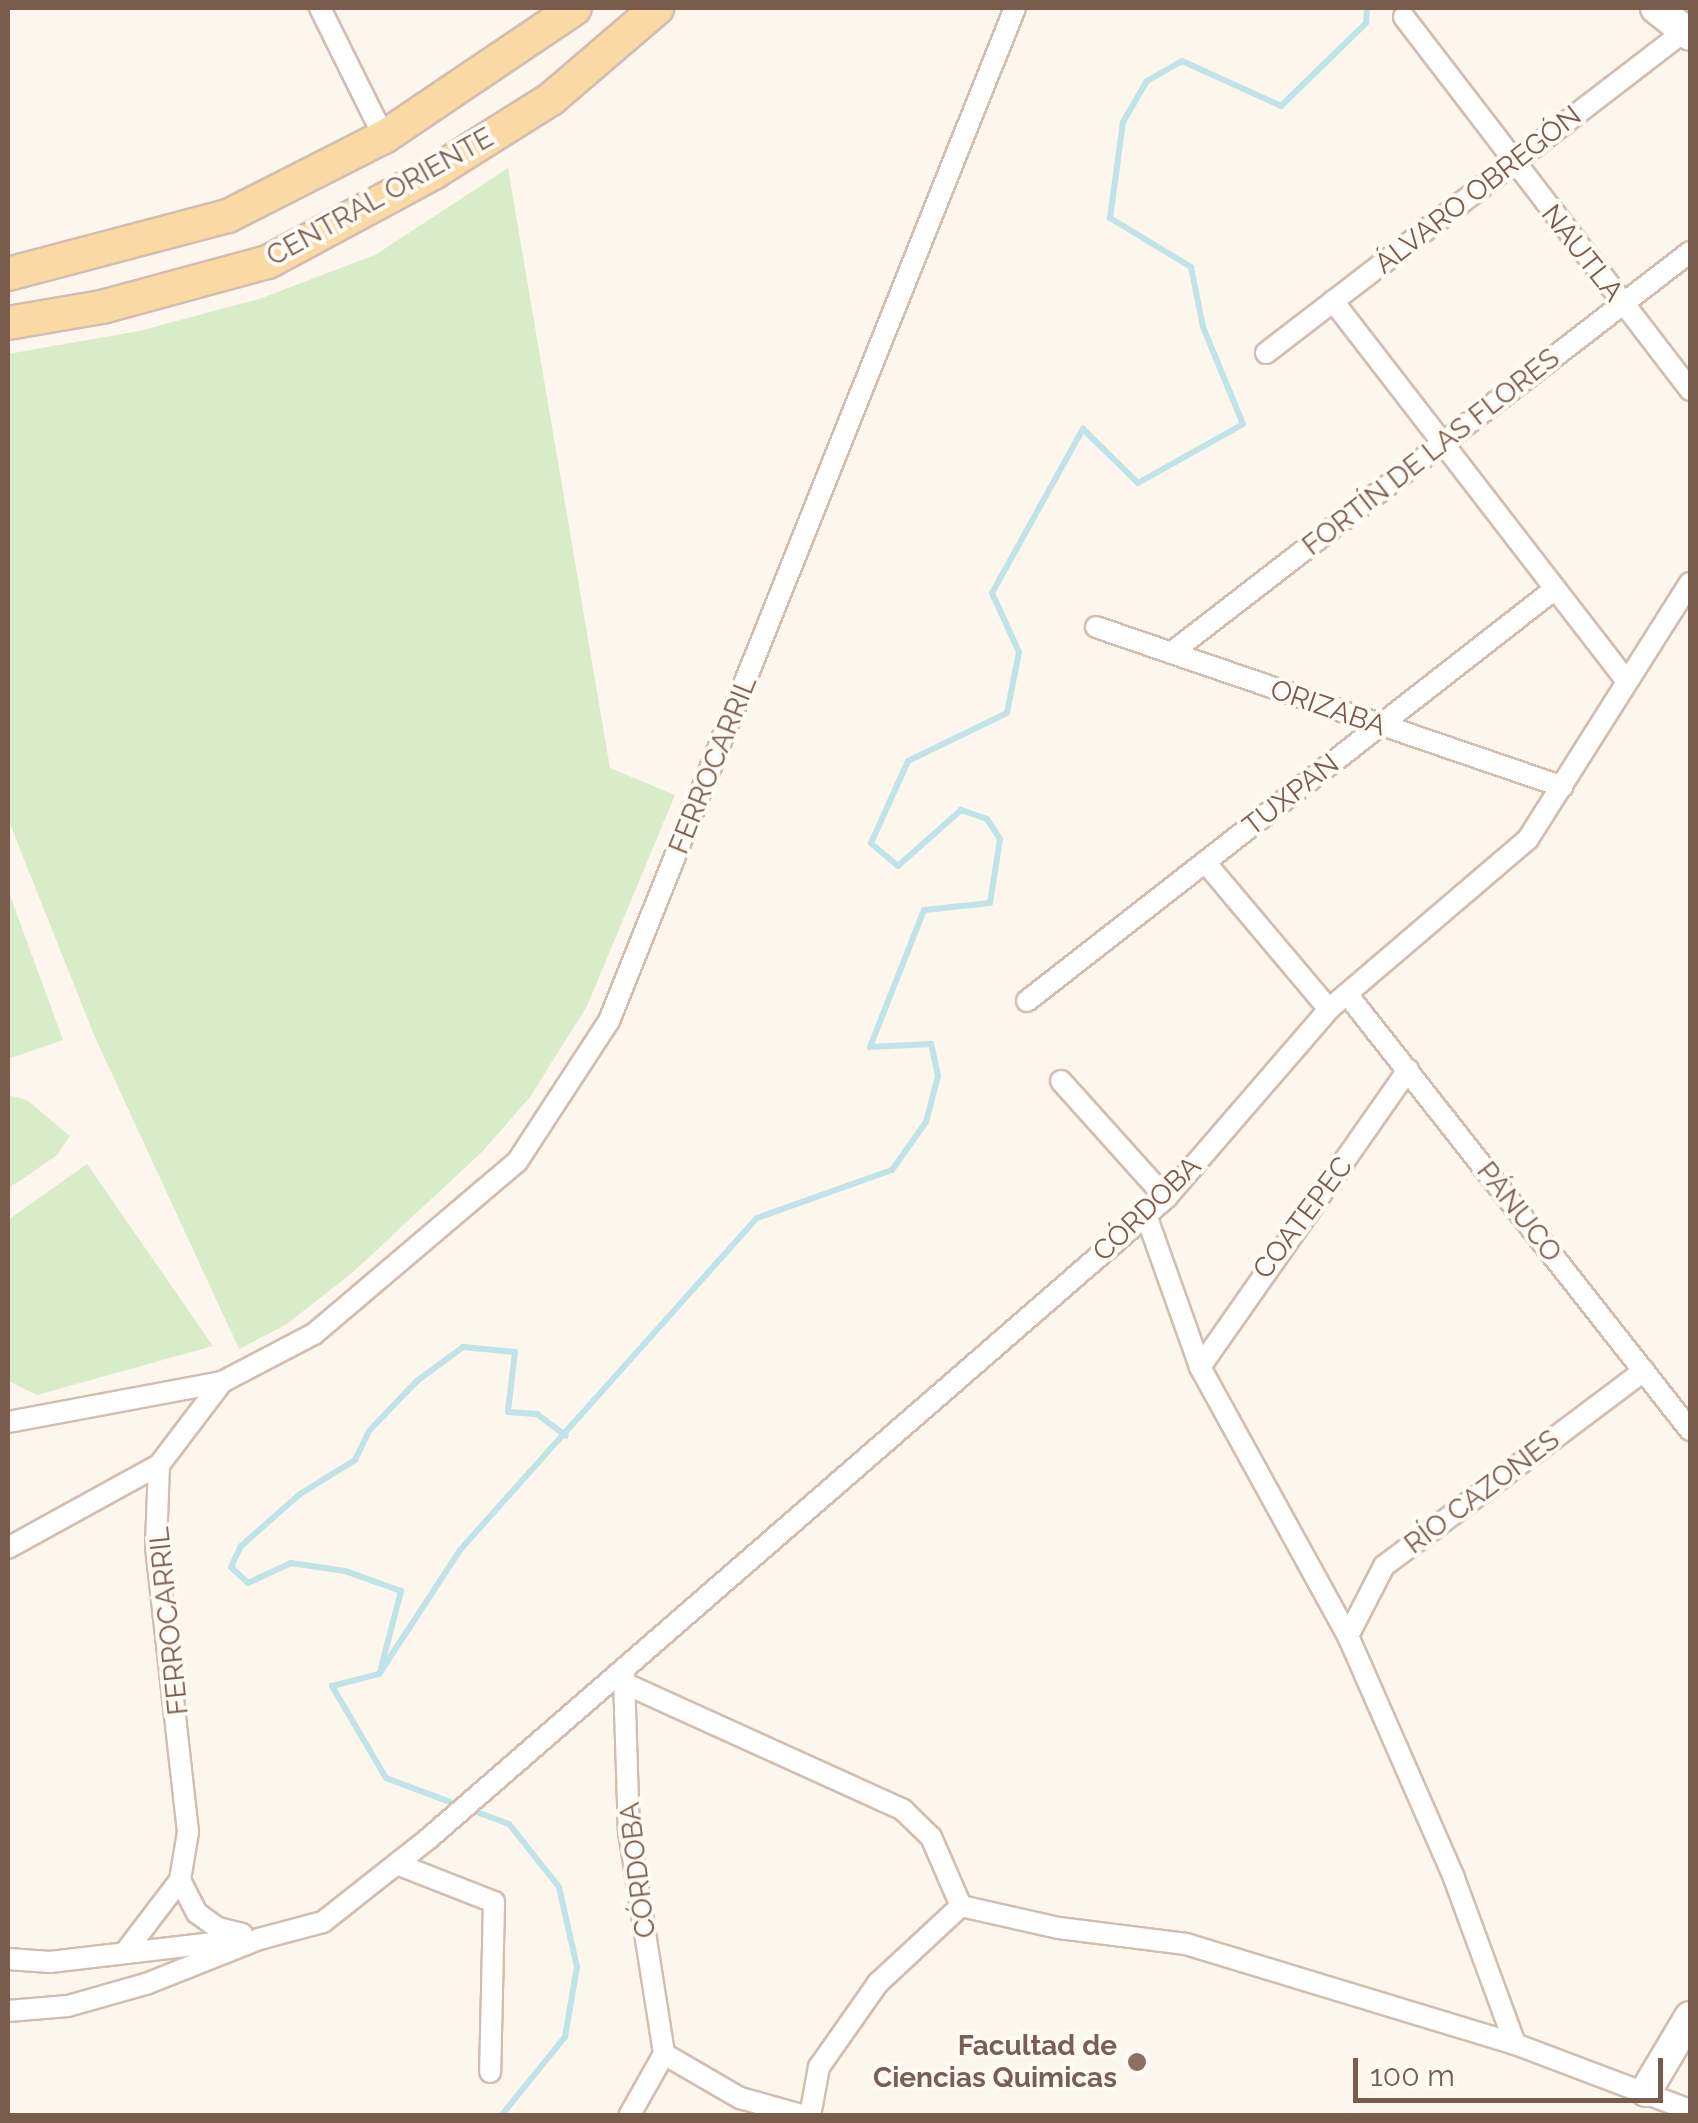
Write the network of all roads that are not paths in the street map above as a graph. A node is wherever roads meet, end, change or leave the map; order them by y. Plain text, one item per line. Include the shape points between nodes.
1 (320, 8) edge
2 (576, 8) edge
3 (658, 8) edge
4 (1014, 8) edge
5 (1656, 8) edge
6 (1404, 16) dead end
7 (1689, 31) edge
8 (384, 136) junction
9 (1512, 164) junction
10 (1690, 252) edge
11 (8, 274) edge
12 (1333, 302) junction
13 (1622, 304) junction
14 (8, 322) edge
15 (1266, 353) dead end
16 (1690, 390) edge
17 (1442, 443) junction
18 (1690, 583) edge
19 (1555, 589) junction
20 (1096, 627) dead end
21 (1171, 653) junction
22 (1626, 682) junction
23 (1379, 726) junction
24 (1562, 787) junction
25 (1206, 862) junction
26 (1347, 994) junction
27 (1027, 1001) dead end
28 (1329, 1008) junction
29 (1408, 1070) junction
30 (1060, 1081) dead end
31 (1166, 1198) junction
32 (1146, 1215) junction
33 (1200, 1367) junction
34 (1644, 1371) junction
35 (222, 1382) junction
36 (8, 1422) edge
37 (1690, 1430) edge
38 (160, 1466) junction
39 (8, 1548) edge
40 (1348, 1636) junction
41 (625, 1678) junction
42 (397, 1864) junction
43 (180, 1880) junction
44 (961, 1906) junction
45 (258, 1938) junction
46 (126, 1951) junction
47 (8, 1959) edge
48 (8, 2011) edge
49 (1690, 2017) edge
50 (1515, 2044) junction
51 (664, 2054) junction
52 (490, 2072) dead end
53 (1646, 2091) junction
54 (1690, 2110) edge
55 (628, 2116) edge
56 (807, 2116) edge

1 - 8 street
2 - 8 main road, CENTRAL ORIENTE
3 - 14 main road, CENTRAL ORIENTE via 551,100 268,262 102,307
4 - 35 street, FERROCARRIL via 890,332 588,1062 517,1162 475,1199 314,1334
5 - 7 main road
6 - 9 street, NAUTLA
7 - 9 street, ÁLVARO OBREGÓN
8 - 11 main road, CENTRAL ORIENTE via 228,216
9 - 12 street, ÁLVARO OBREGÓN
9 - 13 street, NAUTLA
10 - 13 street, FORTÍN DE LAS FLORES
12 - 15 street, ÁLVARO OBREGÓN
12 - 17 street
13 - 16 street, NAUTLA
13 - 17 street, FORTÍN DE LAS FLORES
17 - 19 street
17 - 21 street, FORTÍN DE LAS FLORES
18 - 22 street, CÓRDOBA
19 - 22 street
19 - 23 street, TUXPAN
20 - 21 street, ORIZABA
21 - 23 street, ORIZABA
22 - 24 street, CÓRDOBA
23 - 24 street, ORIZABA
23 - 25 street, TUXPAN
24 - 26 street, CÓRDOBA via 1528,839
25 - 27 street, TUXPAN
25 - 28 street
26 - 28 street, CÓRDOBA
26 - 29 street, PÁNUCO
28 - 31 street, CÓRDOBA
29 - 33 street, COATEPEC
29 - 34 street, PÁNUCO
30 - 31 street
31 - 32 street, CÓRDOBA
32 - 33 street
32 - 41 street, CÓRDOBA
33 - 40 street
34 - 37 street, PÁNUCO
34 - 40 street, RÍO CAZONES via 1384,1566
35 - 36 street, FERROCARRIL
35 - 38 street, FERROCARRIL
38 - 39 street
38 - 43 street, FERROCARRIL via 156,1546 188,1832
40 - 50 street via 1454,1878
41 - 42 street, CÓRDOBA
41 - 44 street via 903,1810 932,1837
41 - 51 street, CÓRDOBA via 628,1832
42 - 45 street via 323,1922
42 - 52 street via 494,1902
43 - 45 street via 198,1913 218,1928
43 - 46 street, FERROCARRIL
44 - 50 street via 1058,1928 1186,1944
44 - 56 street via 878,1983 820,2067
45 - 46 street
45 - 48 street via 146,1984 68,2006
46 - 47 street via 50,1962
49 - 53 main road
50 - 53 street
51 - 55 street
51 - 56 street via 740,2098
53 - 54 street

